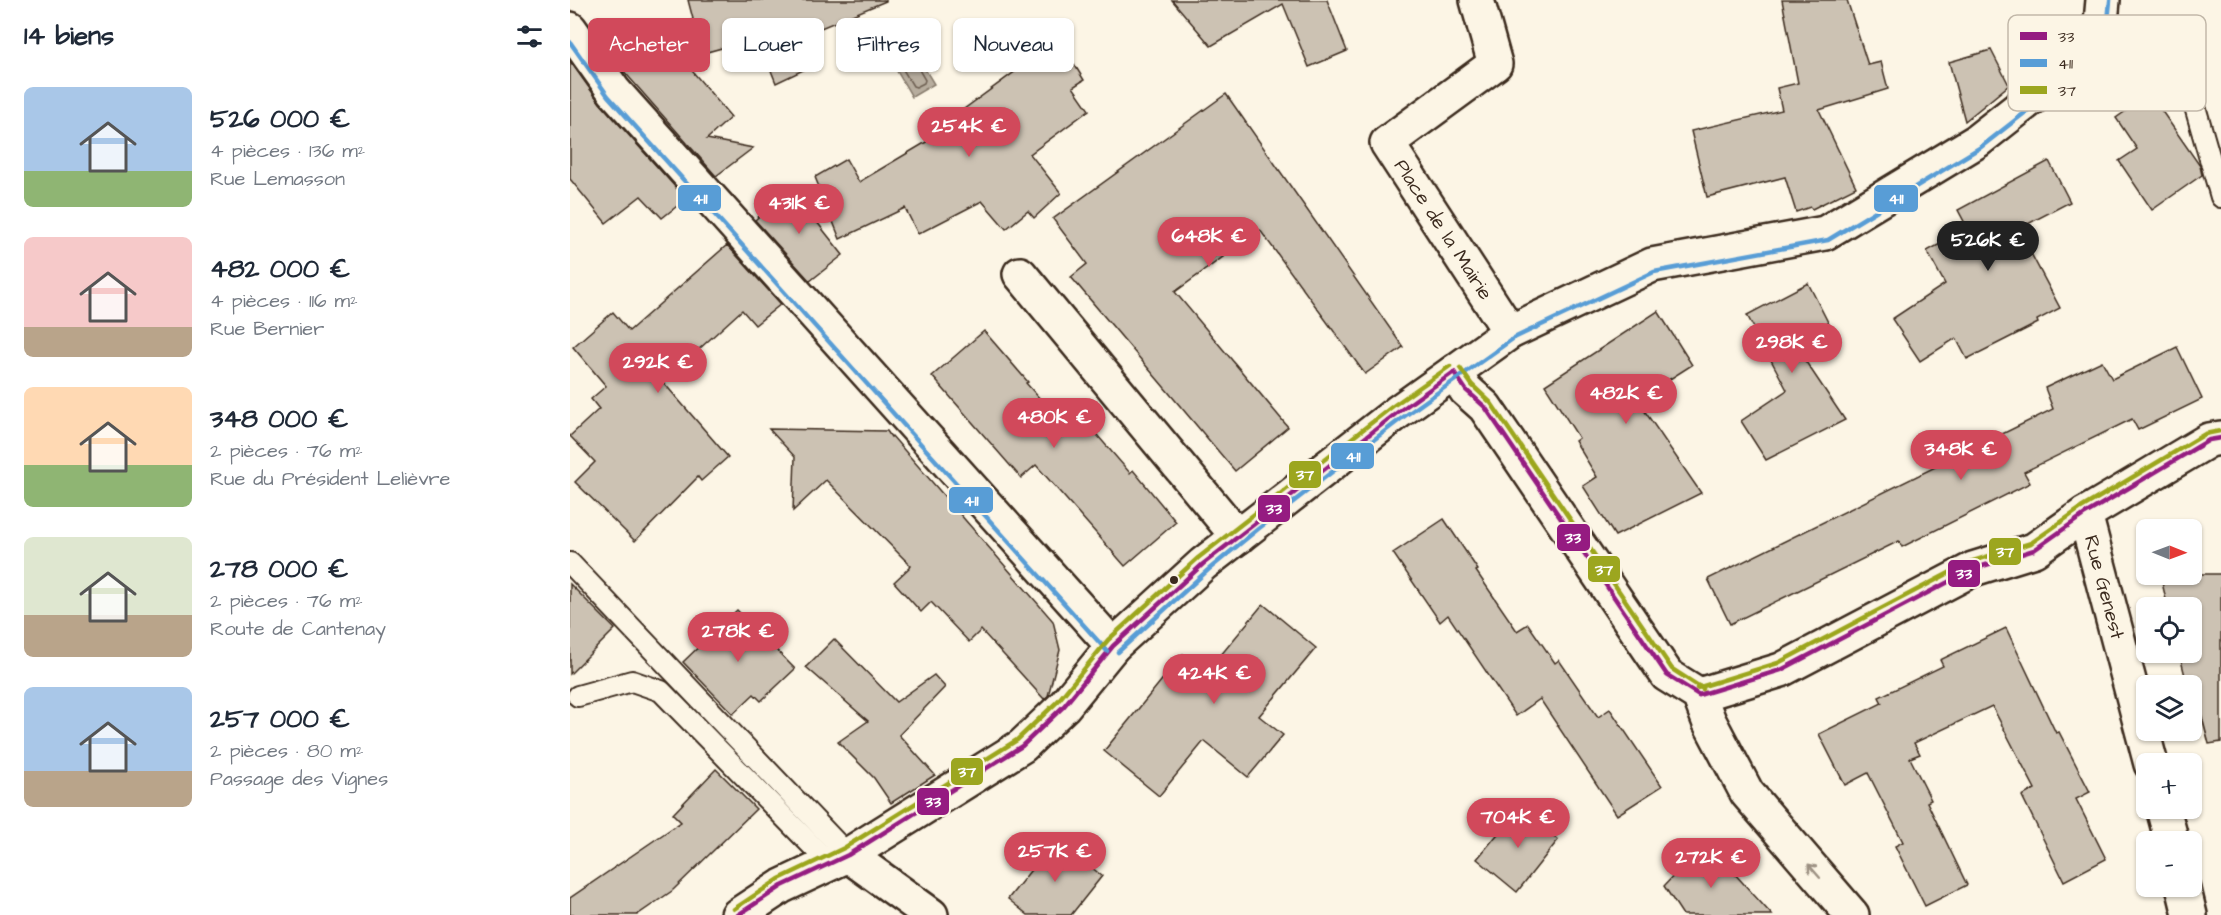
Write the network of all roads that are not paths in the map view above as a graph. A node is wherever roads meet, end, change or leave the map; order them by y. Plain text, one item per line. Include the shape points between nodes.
1 (1477, 0) edge
2 (570, 29) edge
3 (2015, 111) edge
4 (2196, 111) edge
5 (2221, 197) edge
6 (1020, 274) dead end
7 (1510, 332) junction
8 (1454, 372) junction
9 (2221, 438) edge
10 (2085, 514) junction
11 (1238, 537) junction
12 (570, 563) edge
13 (1113, 646) junction
14 (1699, 694) junction
15 (579, 696) dead end
16 (2148, 753) edge
17 (839, 859) junction
18 (2186, 897) edge
19 (738, 915) edge
20 (931, 915) edge
21 (1852, 915) edge
22 (2190, 915) edge

1 - 7 street, Place de la Mairie via 1495,64 1387,143
2 - 13 street via 614,91
3 - 7 street via 1977,141 1826,233 1652,265
4 - 5 lane
6 - 11 street
7 - 8 street
8 - 11 street
8 - 14 street via 1485,407 1667,675
9 - 10 street via 2209,440
10 - 14 street via 2034,550 1974,569 1781,670
10 - 16 street, Rue Genest
11 - 13 street
12 - 17 lane
13 - 17 street via 1064,706 1022,746
21 -> 14 street via 1747,793
15 - 17 lane via 632,681 662,691
17 - 19 street via 782,886
17 - 20 street
18 - 22 street

